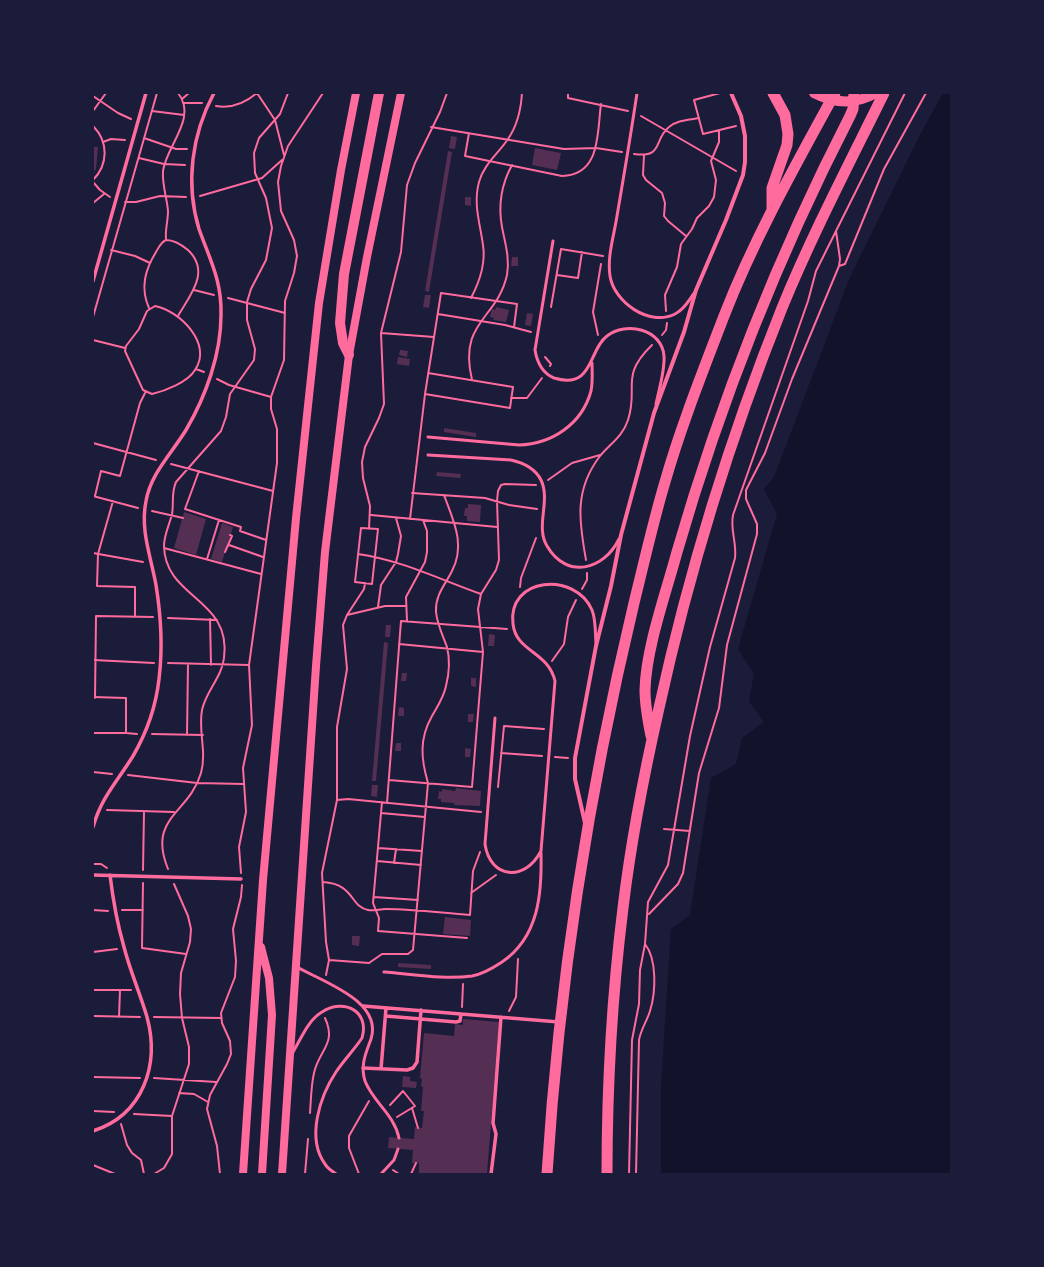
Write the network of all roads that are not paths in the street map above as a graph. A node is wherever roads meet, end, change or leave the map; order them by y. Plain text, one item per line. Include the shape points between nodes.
1 (146, 93) edge
2 (214, 93) edge
3 (356, 93) edge
4 (379, 93) edge
5 (401, 93) edge
6 (637, 93) edge
7 (731, 93) edge
8 (773, 93) edge
9 (814, 93) edge
10 (876, 93) edge
11 (884, 93) edge
12 (832, 97) edge
13 (854, 97) edge
14 (772, 212) junction
15 (553, 241) dead end
16 (93, 281) edge
17 (696, 290) junction
18 (349, 355) junction
19 (592, 362) junction
20 (654, 413) junction
21 (428, 436) dead end
22 (428, 455) dead end
23 (621, 535) junction
24 (596, 646) junction
25 (495, 718) dead end
26 (652, 738) junction
27 (93, 827) edge
28 (587, 829) junction
29 (541, 851) junction
30 (93, 875) edge
31 (110, 875) junction
32 (241, 879) road end
33 (259, 943) junction
34 (297, 968) junction
35 (384, 972) dead end
36 (363, 1006) junction
37 (386, 1008) junction
38 (421, 1010) junction
39 (443, 1012) junction
40 (461, 1014) junction
41 (386, 1016) junction
42 (503, 1017) junction
43 (420, 1019) junction
44 (442, 1021) junction
45 (559, 1022) junction
46 (291, 1056) junction
47 (363, 1068) junction
48 (381, 1069) junction
49 (93, 1131) edge
50 (399, 1138) dead end
51 (398, 1149) dead end
52 (243, 1174) edge
53 (262, 1174) edge
54 (282, 1174) edge
55 (336, 1174) edge
56 (381, 1174) edge
57 (491, 1174) edge
58 (547, 1174) edge
59 (607, 1174) edge

1 - 16 street
2 - 27 street via 200,124 192,166 195,212 214,266 220,296 221,328 210,375 186,429 153,481 144,510 144,527 160,618 160,663 155,700 144,734 98,810
3 - 33 main road via 340,170 319,303 296,518
4 - 18 main road via 344,274 340,323 343,344
5 - 18 main road via 366,257
6 - 17 lane via 610,257 612,285 621,299 634,310 645,315 667,317 682,309
7 - 17 street via 743,124 746,150 743,175
8 - 14 highway via 785,115 788,134 787,146 772,188
9 - 12 main road
10 - 13 main road
11 - 26 highway via 805,256 780,313 742,414 683,606
12 - 13 main road
12 - 14 highway
13 - 26 highway via 850,116 801,214 762,304 718,419 694,492 662,605 647,671 645,705
14 - 28 highway via 725,314 665,481 622,653
15 - 19 lane via 537,334 536,359 545,373 562,380 580,376
17 - 20 street via 684,332
18 - 34 main road via 323,582
19 - 20 lane via 600,341 625,328 642,330 657,340 663,351 664,363
19 - 21 lane via 591,390 584,408 570,426 553,438 532,445 519,445
20 - 23 street
22 - 23 lane via 521,462 534,470 542,483 545,496 542,530 546,545 555,557 568,565 582,568 603,561 613,551
23 - 24 street
24 - 28 street via 575,758 575,779
24 - 29 lane via 592,610 580,594 561,585 550,584 534,587 520,598 513,614 514,630 520,642 548,665 555,681
25 - 29 lane via 485,844 489,858 503,870 516,872 528,869
26 - 59 highway via 623,908 614,994
28 - 45 highway
29 - 35 lane via 541,883 537,912 530,931 507,959 489,970 464,977
30 - 31 street
31 - 32 street
31 - 49 street via 124,948 147,1017 150,1045 146,1078 138,1098 119,1119
33 - 52 main road
33 - 53 main road via 269,978 272,1015
34 - 36 lane via 346,993
34 - 46 main road
36 - 37 street
36 - 47 lane via 369,1013 373,1031
37 - 38 street
37 - 41 street
38 - 39 street
38 - 43 street
39 - 40 street
39 - 44 street
40 - 42 street
40 - 44 street via 458,1022
41 - 43 street
41 - 48 street
42 - 45 street
42 - 57 street
43 - 44 street
43 - 48 street via 416,1065 407,1070
45 - 58 highway
46 - 54 main road
46 - 55 lane via 310,1024 321,1012 341,1006 350,1007 358,1012 363,1020 365,1029 362,1038 330,1084 318,1120 316,1142 319,1153 325,1165
47 - 48 street
47 - 50 lane via 364,1078 372,1095 392,1120
51 - 56 lane via 394,1160

